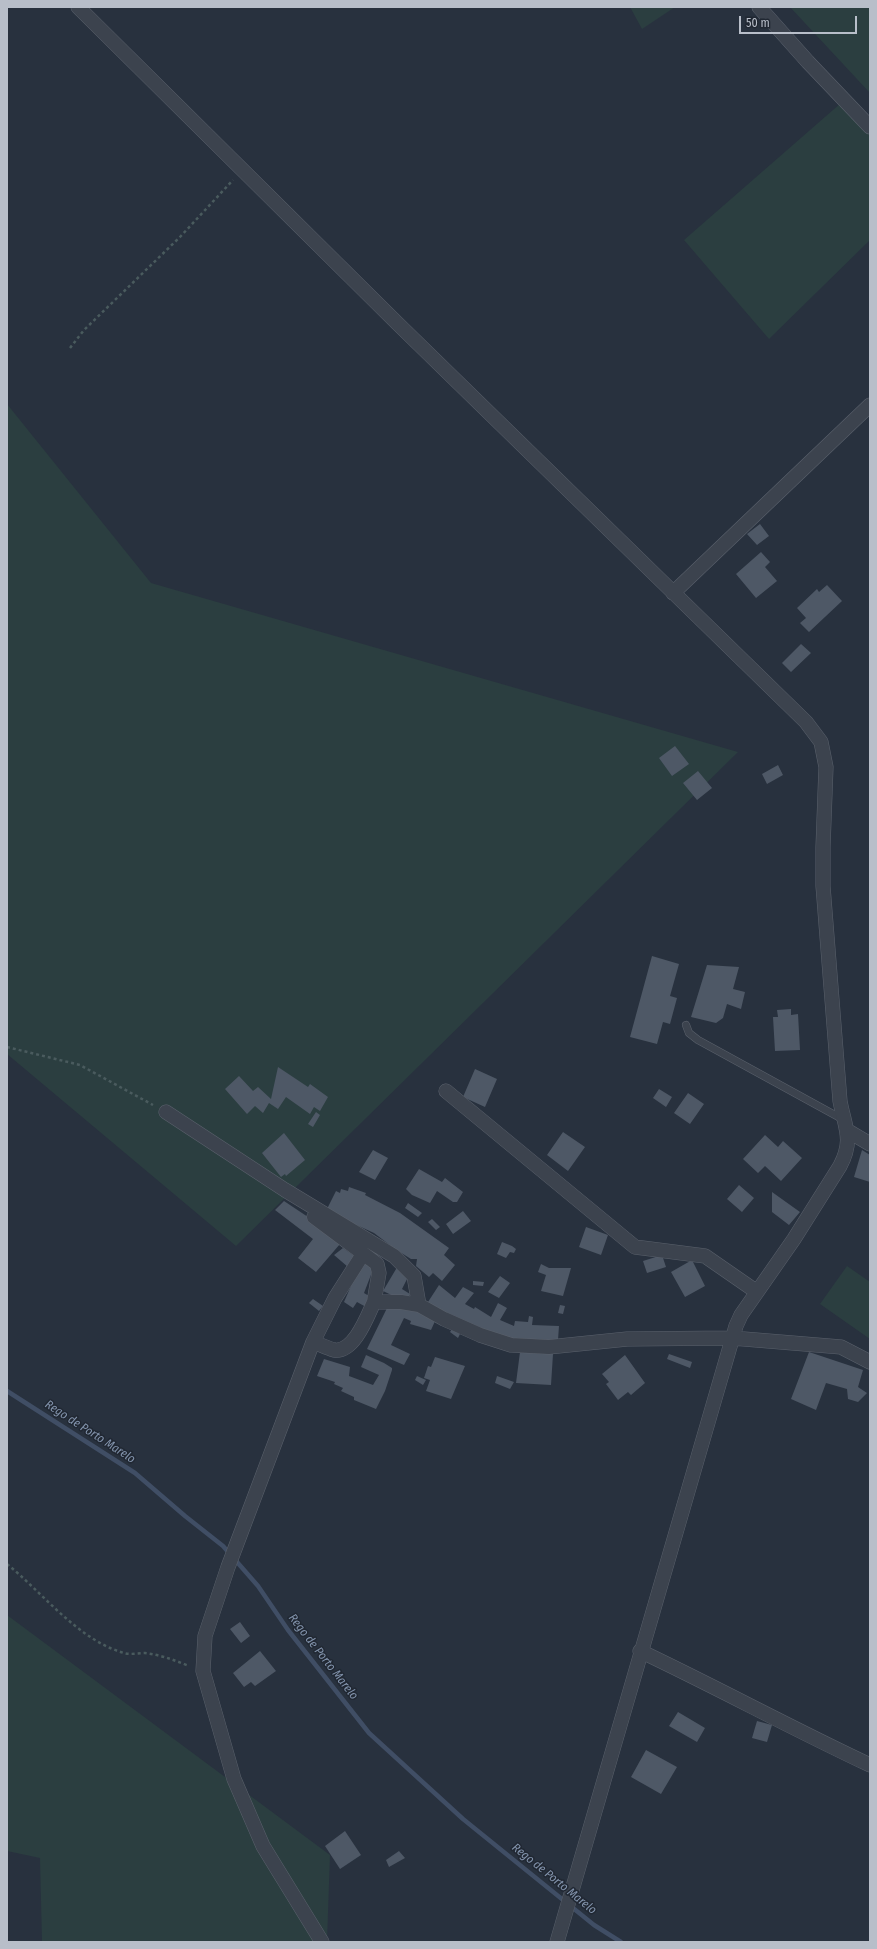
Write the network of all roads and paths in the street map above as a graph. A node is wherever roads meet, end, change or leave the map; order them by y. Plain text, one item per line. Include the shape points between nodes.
1 (78, 7) edge
2 (759, 7) edge
3 (870, 127) edge
4 (242, 169) junction
5 (70, 348) dead end
6 (870, 405) edge
7 (673, 593) junction
8 (686, 1025) dead end
9 (7, 1047) edge
10 (446, 1091) dead end
11 (166, 1112) joint
12 (847, 1126) junction
13 (870, 1144) edge
14 (285, 1190) junction
15 (364, 1254) junction
16 (757, 1292) junction
17 (374, 1302) junction
18 (419, 1305) junction
19 (732, 1338) junction
20 (313, 1342) junction
21 (870, 1362) edge
22 (7, 1564) edge
23 (640, 1651) junction
24 (202, 1671) junction
25 (870, 1765) edge
26 (322, 1942) edge
27 (557, 1942) edge

1 - 4 street
2 - 3 street
4 - 5 path via 171,246 84,330
4 - 7 street
6 - 7 street
7 - 12 street via 806,722 821,742 826,767 823,886 840,1101
8 - 12 lane via 698,1040
9 - 11 path via 80,1065
10 - 16 street via 635,1247 705,1256
11 - 14 street
12 - 13 street
12 - 16 street via 849,1144 846,1156
14 - 15 street via 295,1202
14 - 18 street via 394,1256 414,1276
15 - 17 street via 377,1264 379,1273
15 - 20 street via 335,1298
16 - 19 street via 741,1316
17 - 18 street
17 - 20 street via 351,1345 335,1350
18 - 19 street via 480,1336 511,1345 549,1347 627,1339
19 - 21 street via 841,1347
19 - 23 street
20 - 24 street via 237,1540 205,1636
22 - 24 path via 78,1628 107,1646 125,1654 145,1653 169,1657
23 - 25 street
23 - 27 street
24 - 26 street via 234,1779 264,1846

